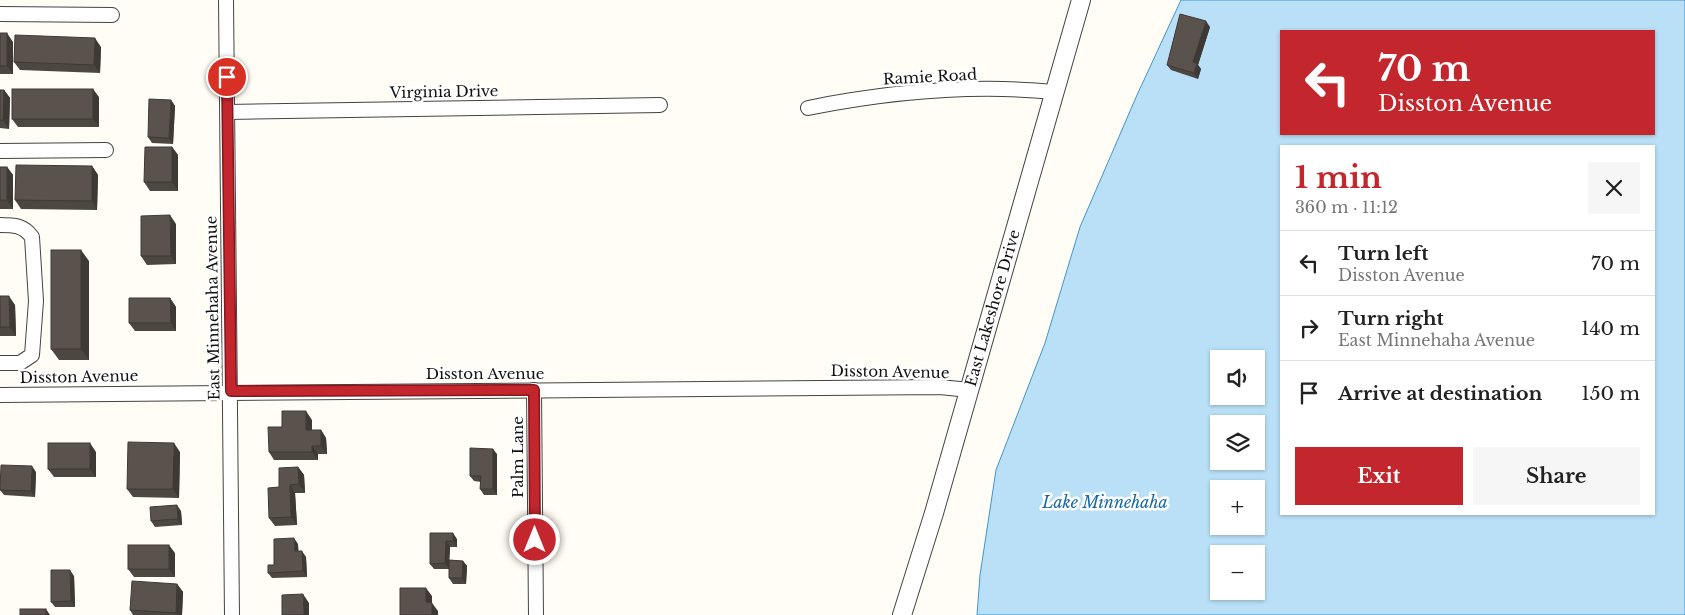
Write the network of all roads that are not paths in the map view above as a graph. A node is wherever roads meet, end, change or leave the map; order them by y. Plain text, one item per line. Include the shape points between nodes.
1 (226, 0) edge
2 (1081, 0) edge
3 (0, 14) edge
4 (112, 16) dead end
5 (1054, 92) junction
6 (660, 105) dead end
7 (808, 108) dead end
8 (228, 112) junction
9 (106, 150) dead end
10 (0, 151) edge
11 (0, 225) edge
12 (0, 363) edge
13 (534, 390) junction
14 (969, 390) junction
15 (231, 391) junction
16 (0, 395) edge
17 (232, 615) edge
18 (536, 615) edge
19 (902, 615) edge

1 - 8 street, East Minnehaha Avenue
2 - 5 street, East Lakeshore Drive
3 - 4 street
5 - 7 street, Ramie Road via 1027,89 902,93
5 - 14 street, East Lakeshore Drive
6 - 8 street, Virginia Drive
8 - 15 street, East Minnehaha Avenue
9 - 10 street
11 - 12 street, Disston Avenue via 20,227 32,237 36,302 32,355 20,363
13 - 14 street, Disston Avenue via 940,387
13 - 15 street, Disston Avenue
13 - 18 street, Palm Lane
14 - 19 street, East Lakeshore Drive
15 - 16 street, Disston Avenue
15 - 17 street, East Minnehaha Avenue

